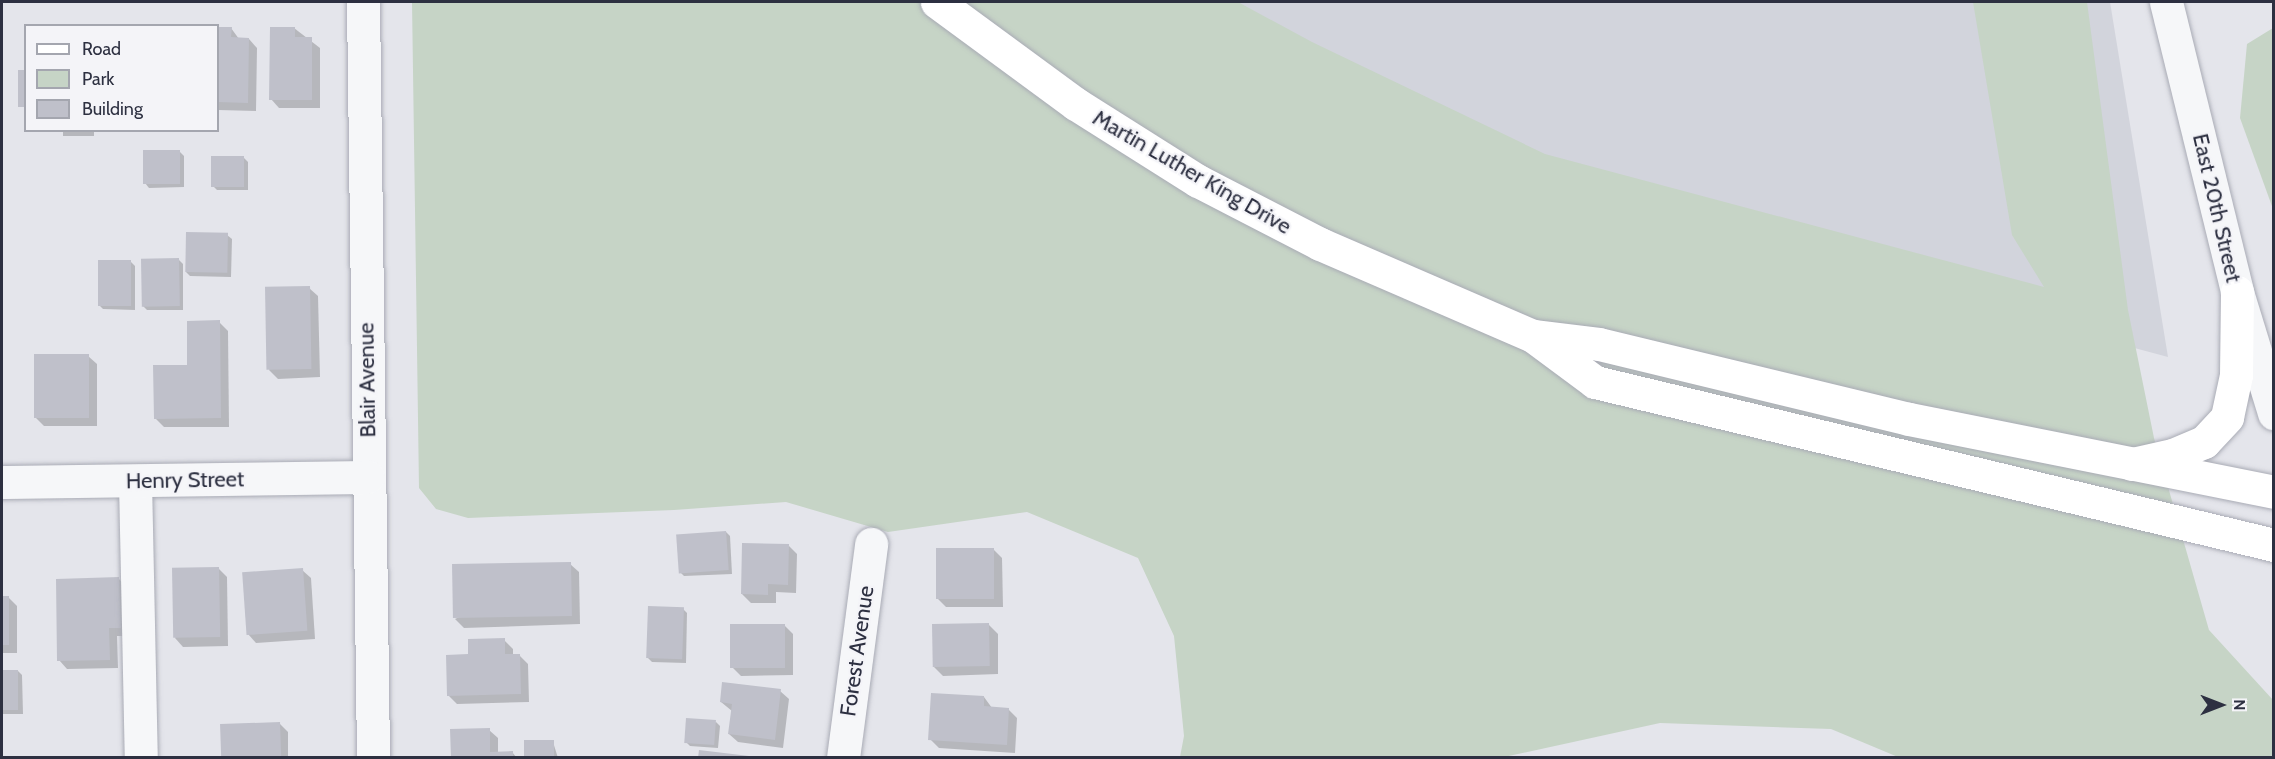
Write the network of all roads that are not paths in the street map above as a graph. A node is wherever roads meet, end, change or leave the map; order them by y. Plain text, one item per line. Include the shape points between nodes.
1 (363, 2) edge
2 (937, 2) edge
3 (2166, 2) edge
4 (2237, 292) junction
5 (1533, 336) junction
6 (2274, 413) edge
7 (2132, 464) junction
8 (368, 477) junction
9 (2, 482) edge
10 (135, 482) junction
11 (2274, 492) edge
12 (871, 544) dead end
13 (2274, 545) edge
14 (141, 758) edge
15 (373, 758) edge
16 (843, 758) edge

1 - 8 street, Blair Avenue
2 - 5 main road, Martin Luther King Drive via 1076,104 1198,182 1320,244
3 - 4 street, East 20th Street
4 - 6 street, East 20th Street
4 - 7 main road via 2236,375 2227,417 2204,442 2173,455
5 - 7 main road via 1599,344 1909,419
5 - 13 main road via 1595,382
7 - 11 main road
8 - 10 street, Henry Street
8 - 15 street, Blair Avenue
9 - 10 street, Henry Street
10 - 14 street
12 - 16 street, Forest Avenue

